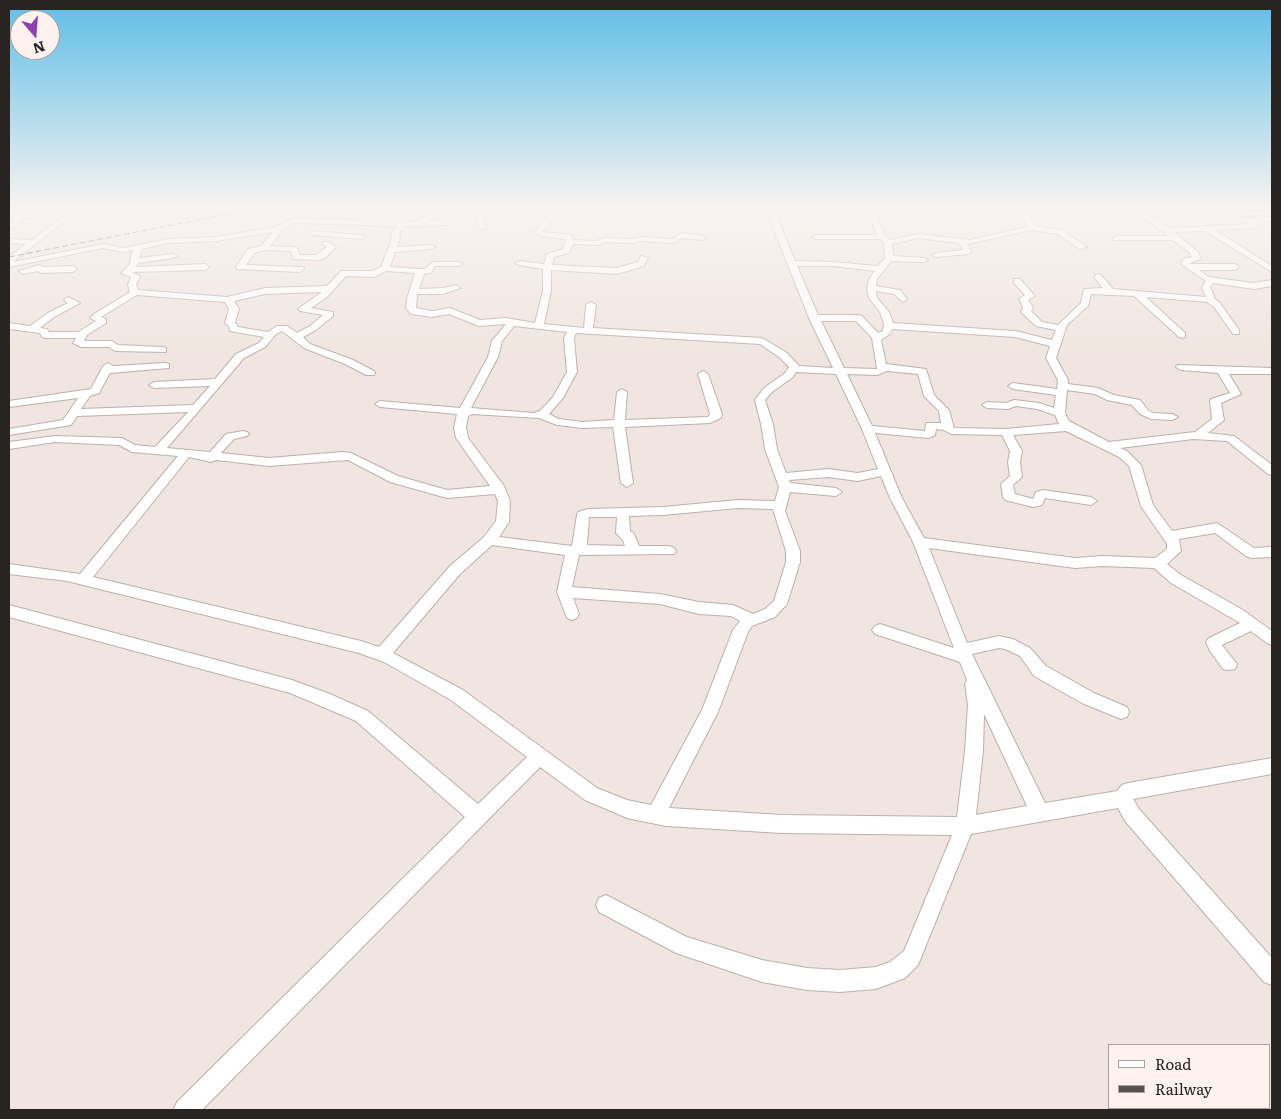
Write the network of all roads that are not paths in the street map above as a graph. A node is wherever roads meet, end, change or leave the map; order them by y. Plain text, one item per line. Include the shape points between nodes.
1 (38, 259) edge
2 (148, 259) edge
3 (245, 259) edge
4 (388, 259) edge
5 (549, 259) edge
6 (643, 259) edge
7 (790, 259) edge
8 (888, 259) edge
9 (910, 259) edge
10 (1196, 259) edge
11 (1258, 259) edge
12 (924, 260) dead end
13 (134, 261) joint
14 (519, 263) dead end
15 (791, 263) junction
16 (459, 264) dead end
17 (9, 265) edge
18 (205, 267) dead end
19 (1189, 267) junction
20 (1235, 267) dead end
21 (385, 268) junction
22 (548, 268) junction
23 (73, 269) dead end
24 (300, 269) dead end
25 (881, 269) junction
26 (1272, 269) edge
27 (128, 270) junction
28 (420, 272) junction
29 (9, 274) edge
30 (1098, 277) dead end
31 (1017, 281) dead end
32 (1210, 281) junction
33 (1267, 283) edge
34 (456, 288) dead end
35 (871, 288) junction
36 (328, 289) junction
37 (1110, 290) junction
38 (1272, 290) edge
39 (136, 292) junction
40 (412, 292) junction
41 (1136, 293) junction
42 (903, 299) dead end
43 (68, 300) dead end
44 (227, 300) junction
45 (1209, 300) junction
46 (591, 305) dead end
47 (814, 318) junction
48 (512, 322) junction
49 (9, 326) edge
50 (539, 326) junction
51 (889, 326) junction
52 (34, 328) junction
53 (1061, 328) junction
54 (573, 330) junction
55 (588, 331) junction
56 (1236, 332) dead end
57 (80, 335) junction
58 (271, 335) junction
59 (1182, 335) dead end
60 (296, 337) junction
61 (877, 338) junction
62 (1056, 344) junction
63 (163, 350) dead end
64 (794, 367) junction
65 (882, 367) junction
66 (1181, 367) dead end
67 (1221, 370) junction
68 (840, 371) junction
69 (1272, 371) edge
70 (370, 373) dead end
71 (703, 374) dead end
72 (218, 382) junction
73 (1013, 386) dead end
74 (1062, 390) junction
75 (622, 392) dead end
76 (86, 394) junction
77 (9, 404) edge
78 (380, 404) dead end
79 (987, 406) dead end
80 (196, 408) junction
81 (466, 411) junction
82 (74, 413) junction
83 (1059, 413) junction
84 (541, 415) junction
85 (1172, 417) dead end
86 (619, 424) junction
87 (947, 426) junction
88 (1068, 427) junction
89 (868, 429) junction
90 (9, 432) edge
91 (1006, 432) junction
92 (243, 434) dead end
93 (1195, 436) junction
94 (9, 444) edge
95 (1108, 446) junction
96 (158, 452) junction
97 (185, 455) junction
98 (212, 458) junction
99 (884, 471) junction
100 (1272, 471) edge
101 (783, 482) junction
102 (627, 483) dead end
103 (500, 489) junction
104 (836, 492) dead end
105 (1091, 501) dead end
106 (779, 505) junction
107 (623, 512) junction
108 (1171, 536) junction
109 (489, 540) junction
110 (920, 542) junction
111 (634, 550) junction
112 (575, 551) junction
113 (669, 551) dead end
114 (1272, 552) edge
115 (1158, 563) junction
116 (9, 569) edge
117 (83, 580) junction
118 (564, 592) junction
119 (9, 611) edge
120 (572, 614) dead end
121 (752, 620) junction
122 (1252, 624) junction
123 (880, 630) dead end
124 (1272, 639) edge
125 (382, 655) junction
126 (966, 659) junction
127 (1230, 664) dead end
128 (1121, 712) dead end
129 (540, 756) junction
130 (1272, 766) edge
131 (1123, 799) junction
132 (1040, 812) junction
133 (656, 815) junction
134 (479, 817) junction
135 (965, 826) junction
136 (606, 905) dead end
137 (1272, 974) edge
138 (185, 1110) edge

1 - 17 street
2 - 13 street
3 - 24 street via 240,267
4 - 21 street
5 - 22 street
6 - 22 street via 641,264 620,271
7 - 15 street
8 - 25 street
9 - 12 street
10 - 19 street via 1184,262
11 - 26 street
13 - 27 street
14 - 22 street
15 - 25 street
15 - 47 street
16 - 28 street via 433,264 428,271
18 - 27 street
19 - 20 street
19 - 32 street
21 - 28 street
21 - 36 street via 374,274 344,273
22 - 50 street via 547,291
23 - 29 street via 39,268
25 - 35 street
27 - 39 street via 126,274 136,276 131,287
28 - 40 street
30 - 37 street
31 - 53 street via 1032,296 1023,299 1028,307 1026,312 1039,324
32 - 33 street via 1254,286
32 - 45 street via 1206,287 1211,297
33 - 38 street
34 - 40 street
35 - 42 street via 897,292
35 - 51 street
36 - 44 street via 265,291
36 - 60 street via 303,309 330,314
37 - 41 street
37 - 53 street via 1087,292 1086,302
39 - 44 street
39 - 57 street via 97,316 95,318 103,321
40 - 48 street via 411,308 414,312 450,311 479,323
41 - 45 street
41 - 59 street
43 - 52 street via 75,303
44 - 58 street via 234,309 230,323 234,325 233,329
45 - 56 street via 1217,305
46 - 55 street
47 - 61 street via 859,318
47 - 68 street
48 - 50 street
48 - 81 street via 497,341 493,357
49 - 52 street
50 - 54 street
51 - 61 street
51 - 62 street via 1015,334
52 - 57 street via 44,330 44,335
53 - 62 street
54 - 55 street
54 - 84 street via 569,338 572,372 558,398
55 - 64 street via 762,342 783,355
57 - 63 street via 83,336 79,343
58 - 60 street via 284,328
58 - 72 street via 262,345 240,356
60 - 70 street via 307,346
61 - 65 street
62 - 74 street via 1051,358 1063,377
64 - 68 street via 804,371
64 - 101 street via 760,400 771,449
65 - 68 street via 877,372
65 - 87 street via 922,371 930,398 944,410
66 - 67 street
67 - 69 street
67 - 93 street via 1236,394 1215,401 1218,420
68 - 89 street
71 - 86 street via 715,418
72 - 76 street via 154,385 165,366 107,368 95,391
72 - 80 street
73 - 74 street
74 - 83 street
74 - 85 street via 1094,390 1108,398 1136,402 1151,416
75 - 86 street
76 - 77 street
76 - 82 street
78 - 81 street
79 - 83 street via 1014,403
80 - 82 street
80 - 96 street
81 - 84 street
81 - 103 street via 460,418 462,438
82 - 90 street via 67,423
83 - 88 street
84 - 86 street via 569,425
86 - 102 street
87 - 89 street via 930,425 929,435
87 - 91 street via 953,432
88 - 91 street
88 - 95 street
89 - 99 street
91 - 105 street via 1016,451 1016,477 1007,484 1009,497 1036,503 1042,494
92 - 98 street via 230,436
93 - 95 street
93 - 100 street via 1233,439
94 - 96 street via 55,439 122,442 129,448
95 - 108 street via 1134,465 1147,506
96 - 97 street
97 - 98 street
97 - 117 street
98 - 103 street via 269,462 342,456 351,457 394,479 447,494
99 - 101 street via 858,477 828,473
99 - 110 street
101 - 104 street
101 - 106 street
103 - 109 street via 504,501 502,522
106 - 107 street via 738,504
106 - 121 street via 793,551 793,562 780,604 770,613
107 - 111 street via 623,533 629,537
107 - 112 street via 583,515 582,545
108 - 114 street via 1217,528 1251,553
108 - 115 street via 1174,551
109 - 112 street
109 - 125 street via 456,570
110 - 115 street via 1075,563
110 - 126 street
111 - 112 street
111 - 113 street
112 - 118 street
115 - 122 street via 1176,579
116 - 117 street
117 - 125 street via 361,647
118 - 120 street
118 - 121 street via 660,599 699,608 733,611
119 - 134 street via 324,698 362,716
121 - 133 street via 741,630 710,712
122 - 124 street
122 - 127 street via 1214,642
123 - 126 street
125 - 129 street via 457,695
126 - 128 street via 998,642 1008,643 1026,652 1040,672
126 - 132 street
126 - 135 street via 976,705
129 - 133 street via 592,794 628,809
129 - 134 street
130 - 131 street via 1128,791
131 - 132 street
131 - 137 street via 1132,815
132 - 135 street
133 - 135 street via 782,824
134 - 138 street
135 - 136 street via 911,958 897,970 876,978 815,980 762,972 683,946

